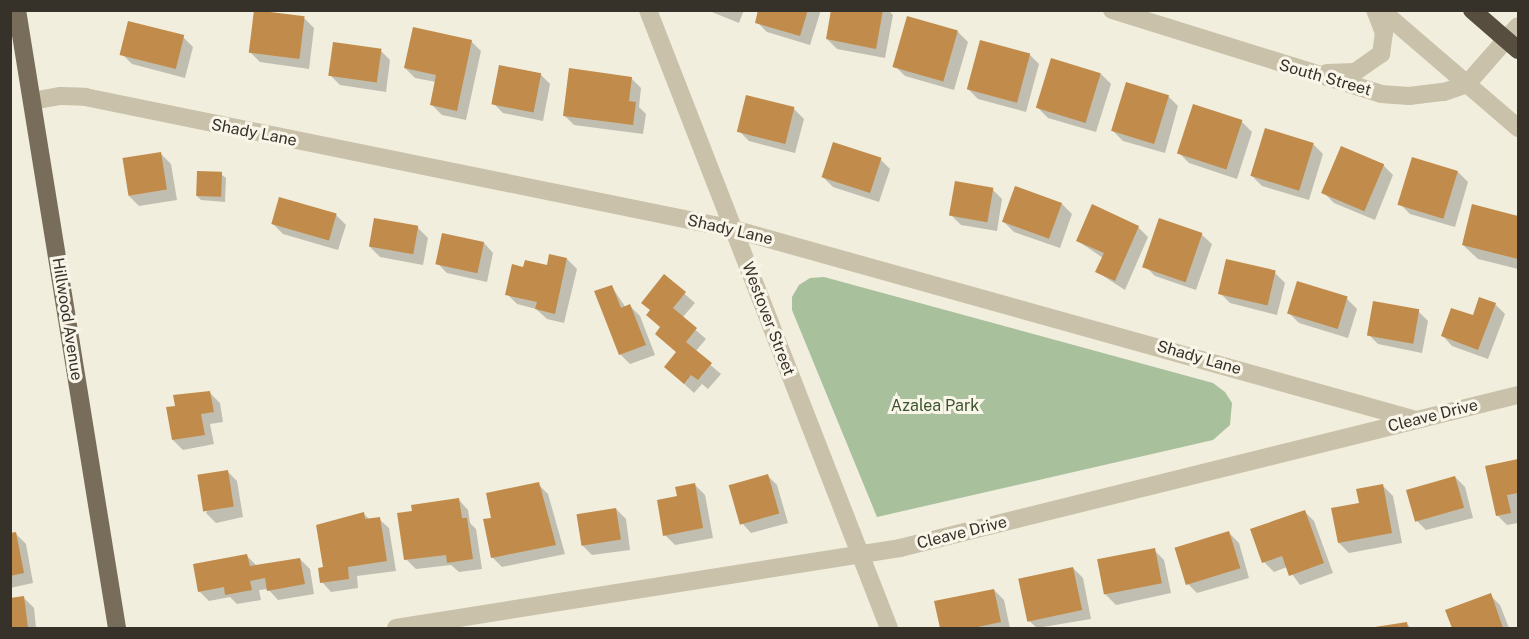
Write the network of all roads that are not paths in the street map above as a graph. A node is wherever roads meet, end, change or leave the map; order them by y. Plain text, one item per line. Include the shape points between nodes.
1 (17, 10) edge
2 (648, 10) edge
3 (1112, 10) edge
4 (1375, 10) edge
5 (1381, 10) edge
6 (1472, 10) edge
7 (1518, 26) edge
8 (1512, 45) edge
9 (1305, 72) junction
10 (1467, 84) junction
11 (32, 101) junction
12 (1518, 128) edge
13 (733, 230) junction
14 (1518, 395) edge
15 (1416, 420) junction
16 (860, 555) junction
17 (117, 628) edge
18 (396, 628) edge
19 (889, 628) edge

1 - 11 main road, Hillwood Avenue
2 - 13 street, Westover Street
3 - 9 street, South Street
4 - 9 street via 1385,42 1374,62 1355,72
5 - 10 street
6 - 8 highway
7 - 8 street
8 - 10 street
9 - 10 street, South Street via 1381,94 1444,92
10 - 12 street
11 - 13 street, Shady Lane via 86,97
11 - 17 main road, Hillwood Avenue
13 - 15 street, Shady Lane
13 - 16 street, Westover Street
14 - 15 street, Cleave Drive
15 - 16 street, Cleave Drive
16 - 18 street, Cleave Drive
16 - 19 street, Westover Street

